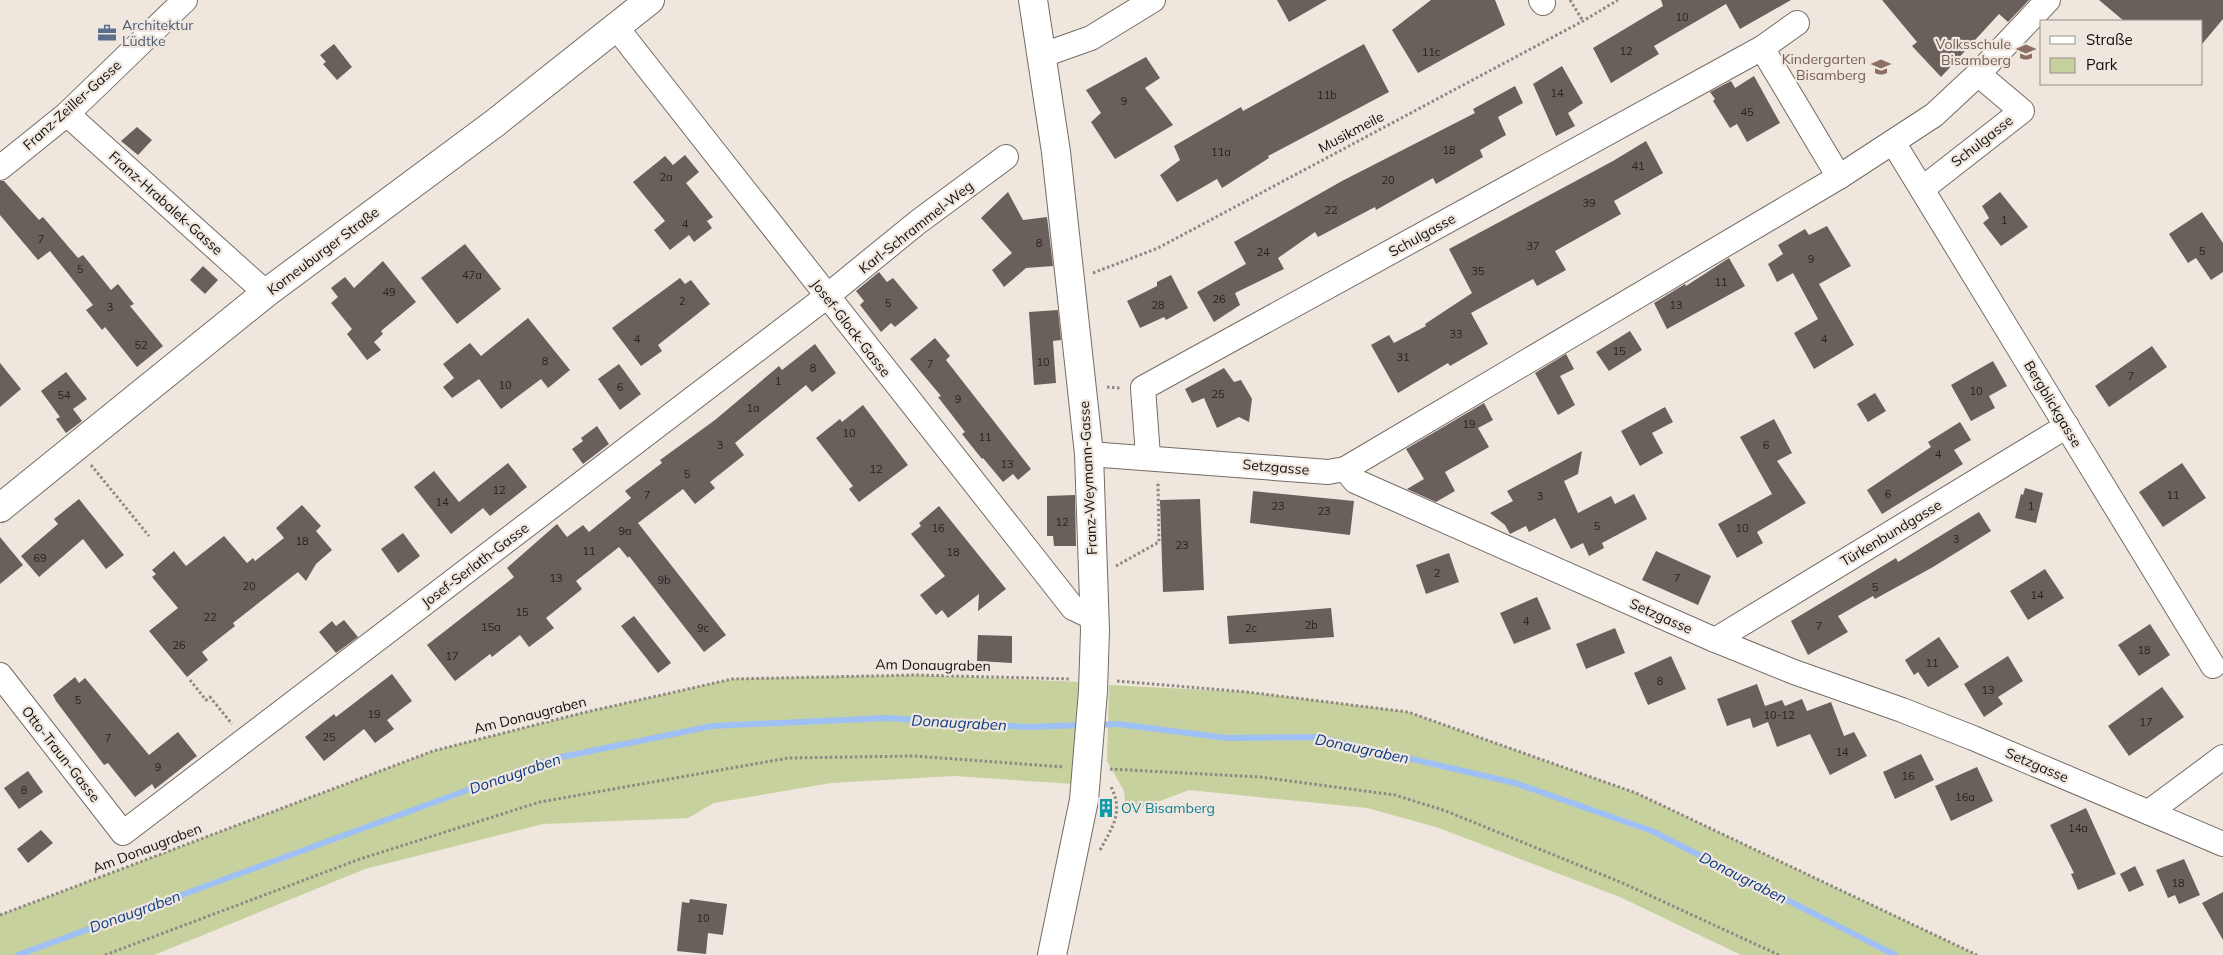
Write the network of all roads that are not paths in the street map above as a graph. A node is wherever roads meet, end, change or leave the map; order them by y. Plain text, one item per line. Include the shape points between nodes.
1 (185, 0) edge
2 (650, 0) edge
3 (1033, 0) edge
4 (1153, 0) edge
5 (2048, 0) edge
6 (1797, 23) dead end
7 (616, 27) junction
8 (1762, 48) junction
9 (1043, 55) junction
10 (1978, 74) junction
11 (67, 114) junction
12 (1893, 142) junction
13 (1006, 157) dead end
14 (0, 168) edge
15 (1839, 177) junction
16 (1922, 189) junction
17 (266, 293) junction
18 (826, 297) junction
19 (2067, 426) junction
20 (1089, 454) junction
21 (1148, 456) junction
22 (1344, 469) junction
23 (0, 508) edge
24 (1094, 618) junction
25 (1715, 640) junction
26 (2213, 666) dead end
27 (0, 675) edge
28 (2223, 757) edge
29 (2149, 812) junction
30 (123, 833) joint
31 (2223, 844) edge
32 (1052, 955) edge

1 - 11 street, Franz-Zeiller-Gasse
2 - 7 street, Korneuburger Straße
3 - 9 street, Franz-Weymann-Gasse
4 - 9 street via 1091,38
5 - 10 street
6 - 8 street, Schulgasse
7 - 17 street, Korneuburger Straße via 495,123
7 - 18 street, Josef-Glock-Gasse
8 - 15 street
8 - 21 street, Schulgasse via 1143,388
9 - 20 street, Franz-Weymann-Gasse
10 - 12 street via 1934,115
10 - 16 street, Schulgasse via 2022,111
11 - 14 street, Franz-Zeiller-Gasse
11 - 17 street, Franz-Hrabalek-Gasse
12 - 15 street
12 - 16 street, Bergblickgasse
13 - 18 street, Karl-Schrammel-Weg via 918,222
15 - 22 street
16 - 19 street, Bergblickgasse
17 - 23 street, Korneuburger Straße
18 - 24 street, Josef-Glock-Gasse via 1073,608
18 - 30 street, Josef-Serlath-Gasse
19 - 25 street, Türkenbundgasse
19 - 26 street, Bergblickgasse
20 - 21 street, Setzgasse
20 - 24 street, Franz-Weymann-Gasse
21 - 22 street, Setzgasse via 1328,472
22 - 25 street, Setzgasse via 1355,481
24 - 32 street, Franz-Weymann-Gasse via 1101,684 1092,766
25 - 29 street, Setzgasse via 1902,710
27 - 30 street, Otto-Traun-Gasse
28 - 29 street
29 - 31 street, Setzgasse

